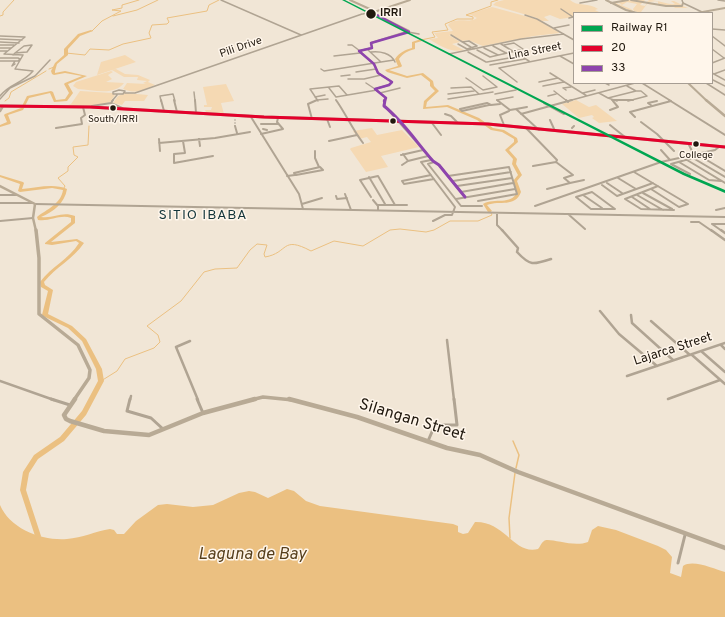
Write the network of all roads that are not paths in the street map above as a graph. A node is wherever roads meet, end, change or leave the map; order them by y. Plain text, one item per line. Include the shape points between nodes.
1 (221, 0) edge
2 (350, 0) edge
3 (404, 0) edge
4 (409, 0) edge
5 (597, 0) edge
6 (606, 0) edge
7 (630, 0) edge
8 (648, 0) edge
9 (682, 0) edge
10 (718, 0) edge
11 (725, 1) edge
12 (646, 2) junction
13 (580, 3) dead end
14 (611, 3) junction
15 (683, 3) junction
16 (725, 8) edge
17 (561, 9) dead end
18 (374, 11) junction
19 (633, 12) edge
20 (702, 12) edge
21 (525, 15) dead end
22 (569, 18) dead end
23 (569, 25) dead end
24 (553, 28) junction
25 (713, 29) edge
26 (408, 32) junction
27 (725, 32) edge
28 (419, 34) dead end
29 (564, 34) junction
30 (302, 35) junction
31 (451, 35) dead end
32 (0, 36) edge
33 (573, 39) edge
34 (715, 39) edge
35 (22, 40) junction
36 (0, 42) edge
37 (463, 42) junction
38 (19, 43) junction
39 (348, 45) dead end
40 (15, 46) junction
41 (493, 46) dead end
42 (519, 46) junction
43 (725, 46) edge
44 (0, 48) edge
45 (11, 48) junction
46 (472, 48) junction
47 (509, 49) junction
48 (523, 49) dead end
49 (368, 50) dead end
50 (476, 50) junction
51 (520, 50) dead end
52 (713, 50) edge
53 (0, 51) edge
54 (8, 51) junction
55 (360, 52) junction
56 (370, 52) junction
57 (514, 52) junction
58 (15, 53) junction
59 (506, 53) junction
60 (573, 53) edge
61 (450, 54) dead end
62 (4, 55) junction
63 (498, 55) junction
64 (12, 56) junction
65 (334, 56) dead end
66 (520, 56) junction
67 (560, 56) junction
68 (525, 58) junction
69 (724, 58) edge
70 (0, 59) edge
71 (50, 60) dead end
72 (15, 61) junction
73 (18, 61) junction
74 (529, 61) junction
75 (382, 62) junction
76 (487, 62) junction
77 (573, 63) edge
78 (713, 63) edge
79 (374, 64) junction
80 (321, 69) dead end
81 (376, 69) junction
82 (725, 70) edge
83 (356, 72) dead end
84 (550, 73) dead end
85 (713, 73) edge
86 (381, 75) junction
87 (341, 76) dead end
88 (483, 76) dead end
89 (466, 78) dead end
90 (558, 78) junction
91 (722, 78) junction
92 (348, 79) dead end
93 (353, 79) junction
94 (713, 80) edge
95 (725, 80) edge
96 (517, 82) dead end
97 (539, 82) dead end
98 (564, 82) junction
99 (366, 83) dead end
100 (320, 84) dead end
101 (607, 84) edge
102 (632, 84) edge
103 (644, 84) edge
104 (689, 84) edge
105 (708, 84) edge
106 (543, 86) dead end
107 (626, 86) junction
108 (725, 86) edge
109 (321, 87) junction
110 (572, 87) junction
111 (330, 88) junction
112 (400, 88) dead end
113 (451, 88) dead end
114 (490, 89) junction
115 (615, 89) junction
116 (376, 90) junction
117 (512, 90) junction
118 (516, 90) dead end
119 (566, 90) dead end
120 (595, 90) dead end
121 (474, 91) junction
122 (554, 91) dead end
123 (636, 91) junction
124 (194, 92) dead end
125 (493, 92) junction
126 (125, 93) junction
127 (380, 93) junction
128 (515, 93) dead end
129 (556, 93) junction
130 (582, 93) junction
131 (598, 93) junction
132 (448, 94) dead end
133 (479, 94) junction
134 (495, 94) junction
135 (117, 95) junction
136 (325, 95) dead end
137 (347, 95) junction
138 (725, 95) edge
139 (0, 96) edge
140 (548, 96) dead end
141 (587, 96) junction
142 (315, 97) junction
143 (513, 97) dead end
144 (608, 98) junction
145 (0, 99) edge
146 (328, 99) dead end
147 (448, 99) dead end
148 (501, 99) junction
149 (317, 100) junction
150 (336, 100) dead end
151 (657, 101) dead end
152 (671, 101) junction
153 (568, 102) junction
154 (613, 102) junction
155 (111, 103) junction
156 (544, 103) dead end
157 (490, 104) junction
158 (501, 104) junction
159 (2, 106) edge
160 (652, 106) junction
161 (83, 107) junction
162 (90, 107) junction
163 (527, 107) dead end
164 (551, 107) junction
165 (123, 108) junction
166 (516, 109) junction
167 (510, 110) junction
168 (610, 110) dead end
169 (0, 111) edge
170 (164, 111) junction
171 (177, 112) junction
172 (196, 114) junction
173 (445, 114) dead end
174 (521, 114) junction
175 (564, 114) dead end
176 (250, 116) junction
177 (725, 116) edge
178 (635, 117) dead end
179 (278, 118) junction
180 (312, 119) junction
181 (327, 119) junction
182 (348, 120) junction
183 (550, 120) dead end
184 (399, 122) junction
185 (641, 122) dead end
186 (432, 123) junction
187 (458, 123) junction
188 (261, 124) dead end
189 (279, 124) junction
190 (610, 125) dead end
191 (234, 126) tunnel mouth
192 (504, 126) junction
193 (330, 127) dead end
194 (56, 128) dead end
195 (526, 128) junction
196 (263, 129) dead end
197 (266, 130) junction
198 (539, 130) junction
199 (272, 131) junction
200 (555, 131) junction
201 (250, 132) dead end
202 (264, 133) junction
203 (237, 134) junction
204 (261, 134) junction
205 (357, 135) junction
206 (441, 135) dead end
207 (725, 135) edge
208 (626, 138) junction
209 (159, 139) dead end
210 (199, 139) junction
211 (183, 141) junction
212 (329, 141) dead end
213 (664, 141) junction
214 (159, 143) junction
215 (363, 143) dead end
216 (688, 143) junction
217 (200, 146) dead end
218 (719, 147) junction
219 (725, 147) edge
220 (423, 150) junction
221 (660, 150) dead end
222 (160, 151) dead end
223 (315, 151) dead end
224 (674, 151) dead end
225 (692, 151) dead end
226 (213, 156) dead end
227 (429, 156) junction
228 (693, 158) junction
229 (408, 160) junction
230 (432, 160) junction
231 (670, 160) junction
232 (686, 160) junction
233 (434, 162) junction
234 (556, 162) junction
235 (679, 162) junction
236 (402, 165) dead end
237 (533, 166) dead end
238 (319, 167) junction
239 (511, 172) junction
240 (633, 172) junction
241 (725, 172) edge
242 (295, 174) junction
243 (690, 174) dead end
244 (286, 175) junction
245 (431, 175) junction
246 (721, 175) junction
247 (448, 176) junction
248 (725, 177) edge
249 (369, 178) junction
250 (512, 178) junction
251 (618, 178) junction
252 (434, 179) junction
253 (584, 180) dead end
254 (452, 181) junction
255 (721, 181) junction
256 (513, 183) junction
257 (570, 183) junction
258 (606, 183) junction
259 (653, 183) junction
260 (602, 184) junction
261 (725, 184) edge
262 (0, 186) edge
263 (457, 186) junction
264 (658, 186) junction
265 (515, 189) junction
266 (547, 189) dead end
267 (637, 189) junction
268 (651, 189) junction
269 (461, 192) junction
270 (579, 192) junction
271 (643, 193) junction
272 (345, 194) dead end
273 (623, 194) junction
274 (0, 195) edge
275 (18, 195) junction
276 (583, 195) junction
277 (637, 195) junction
278 (336, 196) dead end
279 (474, 196) junction
280 (465, 197) junction
281 (632, 197) junction
282 (322, 198) dead end
283 (347, 198) junction
284 (456, 199) junction
285 (478, 201) junction
286 (0, 203) edge
287 (34, 204) junction
288 (302, 204) junction
289 (385, 204) junction
290 (377, 205) junction
291 (395, 205) junction
292 (407, 205) dead end
293 (535, 206) dead end
294 (725, 208) edge
295 (303, 209) junction
296 (602, 209) junction
297 (651, 209) junction
298 (351, 210) junction
299 (378, 210) junction
300 (663, 210) junction
301 (716, 210) dead end
302 (452, 212) junction
303 (497, 212) junction
304 (568, 214) junction
305 (725, 217) edge
306 (33, 218) junction
307 (433, 221) dead end
308 (0, 222) edge
309 (691, 222) dead end
310 (724, 224) edge
311 (585, 229) dead end
312 (725, 233) edge
313 (724, 238) edge
314 (551, 259) dead end
315 (600, 312) dead end
316 (632, 315) dead end
317 (650, 320) dead end
318 (447, 340) dead end
319 (190, 342) dead end
320 (725, 343) edge
321 (721, 345) junction
322 (725, 350) edge
323 (701, 351) junction
324 (691, 355) junction
325 (674, 361) junction
326 (657, 366) junction
327 (725, 372) edge
328 (627, 376) dead end
329 (720, 380) junction
330 (0, 381) edge
331 (725, 384) edge
332 (131, 396) dead end
333 (668, 399) dead end
334 (70, 405) junction
335 (203, 413) junction
336 (163, 430) junction
337 (428, 441) junction
338 (685, 535) junction
339 (725, 548) edge
340 (678, 563) dead end

1 - 30 street
2 - 18 street
3 - 18 street, Pili Drive
4 - 18 street
5 - 13 street
6 - 14 street
7 - 12 street
7 - 14 street
8 - 12 street
9 - 15 street
10 - 11 street
12 - 15 street via 676,7 682,6
14 - 19 street
15 - 20 street
16 - 20 street
17 - 22 street via 573,17
18 - 26 street
18 - 30 street, Pili Drive
21 - 24 street
23 - 24 street
24 - 29 street
25 - 27 street
26 - 28 street
26 - 55 street via 370,43 372,48
29 - 33 street
29 - 50 street via 517,40
30 - 126 street, Pili Drive via 135,93
31 - 37 street
32 - 35 street via 25,37
34 - 43 street
35 - 36 street
35 - 38 street
36 - 38 street
36 - 40 street
37 - 46 street
37 - 46 street via 458,44 467,49
37 - 46 street via 469,41 477,46
38 - 40 street
39 - 55 street via 352,45
40 - 45 street
41 - 59 street
42 - 47 street
42 - 47 street via 514,43 502,45
42 - 48 street
44 - 45 street
45 - 54 street
46 - 50 street
47 - 57 street
49 - 56 street
50 - 61 street
50 - 63 street via 490,57
50 - 63 street via 485,48
50 - 76 street via 468,52
51 - 57 street
52 - 69 street
53 - 54 street
54 - 62 street
55 - 65 street
55 - 79 street
56 - 75 street
56 - 75 street via 381,50 394,61
57 - 59 street
57 - 66 street
58 - 58 street via 26,45 32,45 27,52
58 - 64 street
59 - 63 street
60 - 67 street, Lina Street
62 - 64 street
62 - 70 street
64 - 139 street via 24,56 15,69 33,71 25,80 7,86
66 - 68 street
66 - 76 street
67 - 74 street, Lina Street
67 - 77 street
68 - 74 street
68 - 76 street via 491,66
69 - 78 street
70 - 72 street
70 - 73 street via 18,58
71 - 145 street via 35,76 10,88
72 - 73 street
72 - 73 street via 12,66
74 - 96 street, Lina Street via 499,68
75 - 79 street
79 - 80 street via 323,71
79 - 81 street
81 - 83 street
81 - 86 street
82 - 85 street
84 - 90 street
85 - 91 street
86 - 93 street
86 - 116 street via 392,83
87 - 93 street via 350,74
88 - 114 street via 498,87
89 - 114 street via 483,90
90 - 97 street
90 - 98 street
91 - 94 street
91 - 95 street
92 - 93 street
94 - 108 street
98 - 106 street
98 - 110 street
99 - 116 street
100 - 109 street
101 - 115 street
102 - 107 street
103 - 152 street
104 - 177 street
105 - 138 street
107 - 115 street
107 - 123 street
109 - 111 street
109 - 142 street via 310,89
110 - 119 street via 564,88
110 - 130 street
111 - 137 street via 339,86
111 - 137 street via 336,97
112 - 127 street
113 - 121 street via 471,88
114 - 125 street
115 - 131 street
116 - 127 street
116 - 137 street
117 - 118 street
117 - 128 street
117 - 134 street
120 - 130 street
121 - 132 street
121 - 133 street
122 - 129 street
123 - 144 street
123 - 154 street via 641,91 647,96
124 - 172 street
125 - 133 street
125 - 134 street
126 - 135 street
126 - 135 street via 124,90 116,90 113,93
127 - 184 street via 386,98 384,105
129 - 140 street
129 - 153 street
130 - 141 street
131 - 141 street
131 - 144 street
133 - 147 street
134 - 148 street
135 - 155 street
136 - 142 street
141 - 153 street
142 - 149 street
143 - 148 street
144 - 154 street
146 - 149 street
148 - 158 street via 497,100
149 - 180 street via 308,104
150 - 182 street
151 - 160 street via 648,103
152 - 160 street
152 - 207 street
153 - 164 street
154 - 168 street via 618,107
155 - 162 street
155 - 165 street
156 - 164 street
157 - 157 street via 488,103 460,109 462,111
157 - 158 street
158 - 167 street
159 - 161 main road
159 - 169 street
160 - 178 street via 630,112
161 - 162 main road
161 - 194 street via 85,115 81,118 82,124
162 - 165 main road
163 - 166 street
164 - 174 street
164 - 175 street
165 - 170 main road
166 - 167 street
166 - 174 street
167 - 192 street via 500,115
170 - 171 main road
170 - 171 street via 160,96 173,94
171 - 172 main road
172 - 176 main road
173 - 187 street
174 - 198 street
176 - 179 main road
176 - 204 street
179 - 180 main road
179 - 189 street via 276,121
180 - 181 main road
181 - 182 main road
181 - 193 street
182 - 184 main road
182 - 205 street
183 - 200 street
184 - 186 main road
184 - 220 street
185 - 213 street
186 - 187 main road
186 - 206 street
187 - 192 main road
188 - 189 street
189 - 199 street via 283,129
190 - 208 street
191 - 203 street
192 - 195 main road
195 - 198 main road
195 - 234 street via 557,160
196 - 197 street
197 - 199 street
197 - 202 street
198 - 200 main road
199 - 202 street
200 - 208 main road via 573,129
201 - 203 street
202 - 204 street
203 - 210 street
204 - 244 street
205 - 212 street
205 - 215 street
208 - 213 main road
209 - 214 street
210 - 211 street
210 - 217 street
211 - 214 street
211 - 226 street via 185,153 174,154 174,163
213 - 216 main road
213 - 224 street
214 - 222 street
216 - 218 main road
216 - 225 street
218 - 219 main road
218 - 231 street
220 - 227 street
220 - 229 street via 402,154
221 - 231 street
223 - 238 street
227 - 229 street
227 - 230 street
228 - 232 street
228 - 241 street via 700,156
228 - 246 street
229 - 236 street
230 - 233 street
230 - 245 street via 421,162
231 - 240 street
232 - 235 street
232 - 255 street
233 - 247 street
233 - 284 street via 428,164
234 - 237 street
234 - 257 street via 573,174 564,178
235 - 243 street via 672,164
235 - 255 street via 709,180
238 - 242 street
238 - 242 street via 323,170
239 - 247 street via 507,167
239 - 250 street
239 - 254 street
240 - 251 street
240 - 259 street
241 - 246 street
242 - 244 street
244 - 288 street via 299,194
245 - 252 street
245 - 252 street via 402,181 404,184
246 - 248 street
247 - 254 street
249 - 289 street
249 - 290 street via 360,180
249 - 291 street via 379,177
250 - 256 street
250 - 263 street
251 - 258 street
251 - 267 street
252 - 302 street via 455,207
253 - 257 street
254 - 263 street
255 - 261 street
256 - 265 street
256 - 269 street
257 - 266 street
258 - 260 street
258 - 273 street
259 - 264 street
259 - 267 street
260 - 270 street
260 - 273 street via 617,196
262 - 275 street
263 - 269 street
264 - 268 street
264 - 268 street via 686,201 688,205 679,207
265 - 279 street
265 - 285 street via 517,194
267 - 273 street
268 - 271 street
269 - 280 street
270 - 276 street
270 - 293 street
271 - 277 street
271 - 300 street via 674,210
272 - 283 street
274 - 275 street
275 - 287 street
276 - 296 street
276 - 296 street via 576,198 591,209
276 - 296 street via 592,192 615,209
277 - 281 street
277 - 300 street
278 - 283 street via 337,199
279 - 280 street
279 - 285 street
280 - 284 street
281 - 297 street
281 - 297 street via 625,199 641,209
282 - 288 street
283 - 298 street
284 - 285 street via 461,206 482,206
286 - 287 street
287 - 295 street
287 - 306 street
288 - 295 street
289 - 290 street
289 - 291 street
290 - 299 street
291 - 292 street
294 - 301 street
295 - 298 street
297 - 300 street
298 - 299 street
299 - 302 street
302 - 303 street
302 - 307 street via 452,215 445,215
303 - 304 street
303 - 314 street via 497,225 518,248 517,252 528,264
304 - 305 street
304 - 311 street
306 - 308 street
306 - 334 street via 38,240 39,314 78,345 90,370 88,378
309 - 313 street via 699,222
310 - 312 street via 712,224
315 - 326 street via 619,334
316 - 325 street via 632,324
317 - 324 street
318 - 337 street via 457,425 436,425
319 - 335 street via 176,347
320 - 321 street, Lajarca Street
321 - 322 street
321 - 323 street, Lajarca Street
323 - 324 street, Lajarca Street
323 - 327 street
324 - 325 street, Lajarca Street
324 - 329 street
325 - 326 street, Lajarca Street
326 - 328 street, Lajarca Street
329 - 331 street
329 - 333 street
330 - 334 street
332 - 336 street via 128,411 154,418
334 - 336 street, Silangan Street via 64,415 66,419 84,426 141,435 155,434
335 - 336 street, Silangan Street
335 - 337 street, Silangan Street via 259,397 278,396 357,417
337 - 338 street, Silangan Street via 480,455 518,472
338 - 339 street, Silangan Street
338 - 340 street

